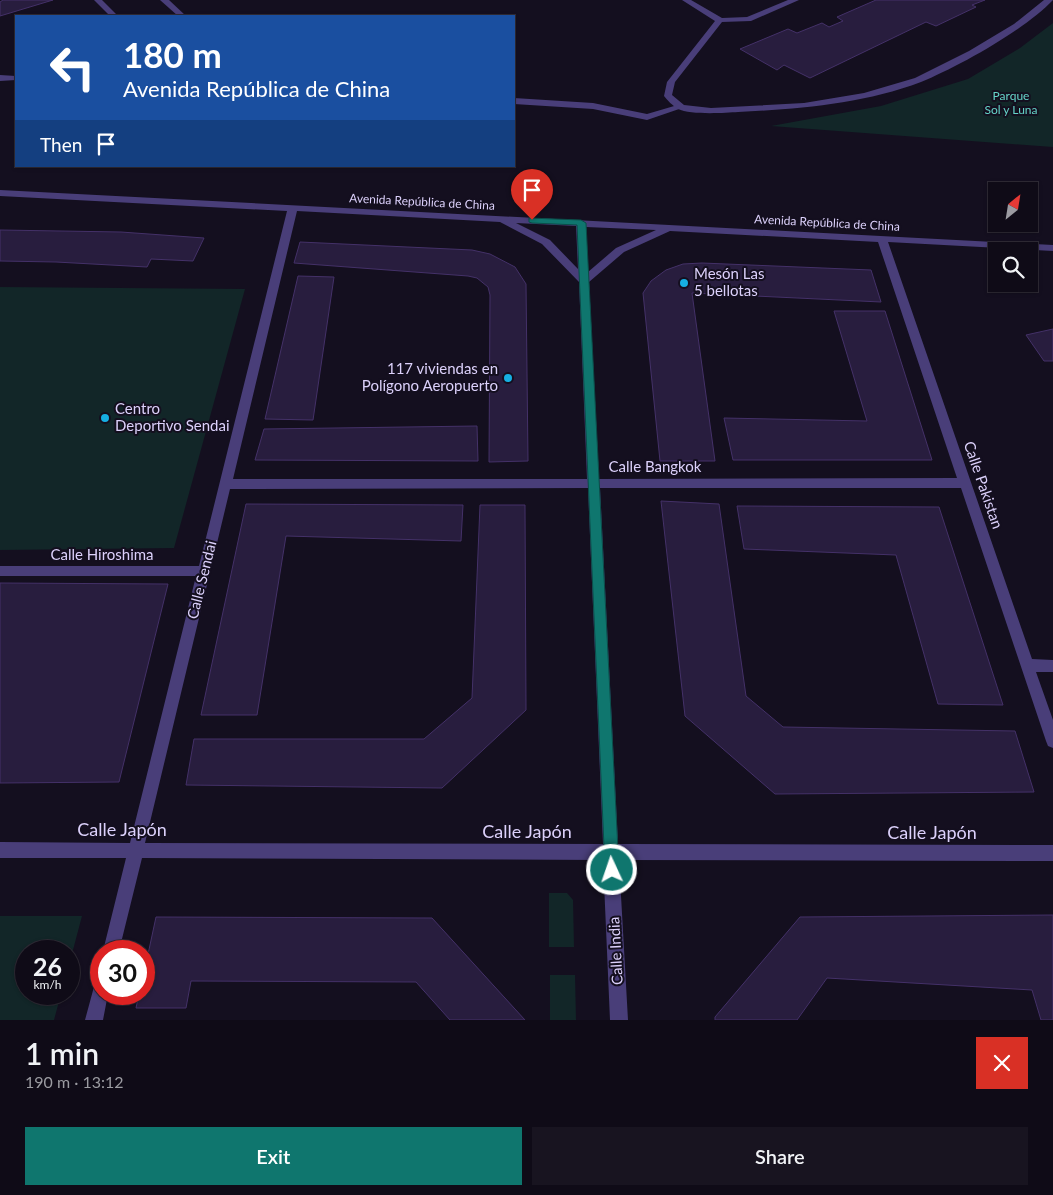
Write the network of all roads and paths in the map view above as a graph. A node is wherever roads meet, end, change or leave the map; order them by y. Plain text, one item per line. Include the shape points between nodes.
1 (98, 0) edge
2 (164, 0) edge
3 (686, 0) edge
4 (796, 0) edge
5 (1049, 0) edge
6 (113, 15) edge
7 (181, 15) edge
8 (720, 20) junction
9 (0, 78) edge
10 (15, 78) edge
11 (515, 101) edge
12 (681, 107) junction
13 (0, 193) edge
14 (293, 208) junction
15 (500, 219) junction
16 (581, 223) junction
17 (672, 227) junction
18 (882, 239) junction
19 (1053, 248) edge
20 (584, 281) junction
21 (594, 483) junction
22 (965, 483) junction
23 (225, 484) junction
24 (0, 571) edge
25 (204, 571) junction
26 (1027, 666) junction
27 (1053, 666) edge
28 (1053, 741) edge
29 (0, 850) edge
30 (135, 850) junction
31 (611, 852) junction
32 (1053, 853) edge
33 (114, 940) edge
34 (97, 1005) edge
35 (94, 1020) edge
36 (620, 1020) edge

1 - 6 street
2 - 7 street
3 - 8 street
4 - 8 street via 748,19
5 - 12 street via 1017,26 918,80 804,106 712,111
8 - 12 street via 671,82 668,96
9 - 10 street
11 - 12 street via 594,106 647,117
13 - 14 street, Avenida República de China
14 - 15 street, Avenida República de China
14 - 23 street, Calle Sendai
15 - 16 street, Avenida República de China
15 - 20 street via 546,242
16 - 17 street, Avenida República de China
16 - 20 street, Calle India
17 - 18 street, Avenida República de China
17 - 20 street via 620,250
18 - 19 street, Avenida República de China
18 - 22 street, Calle Pakistan
20 - 21 street, Calle India
21 - 22 street, Calle Bangkok
21 - 23 street, Calle Bangkok
21 - 31 street, Calle India
22 - 26 street, Calle Pakistan
23 - 25 street, Calle Sendai
24 - 25 street, Calle Hiroshima
25 - 30 street, Calle Sendai
26 - 27 street
26 - 28 street, Calle Pakistan
29 - 30 street, Calle Japón
30 - 31 street, Calle Japón
30 - 33 street, Calle Sendai
31 - 32 street, Calle Japón
31 - 36 street, Calle India
34 - 35 street

